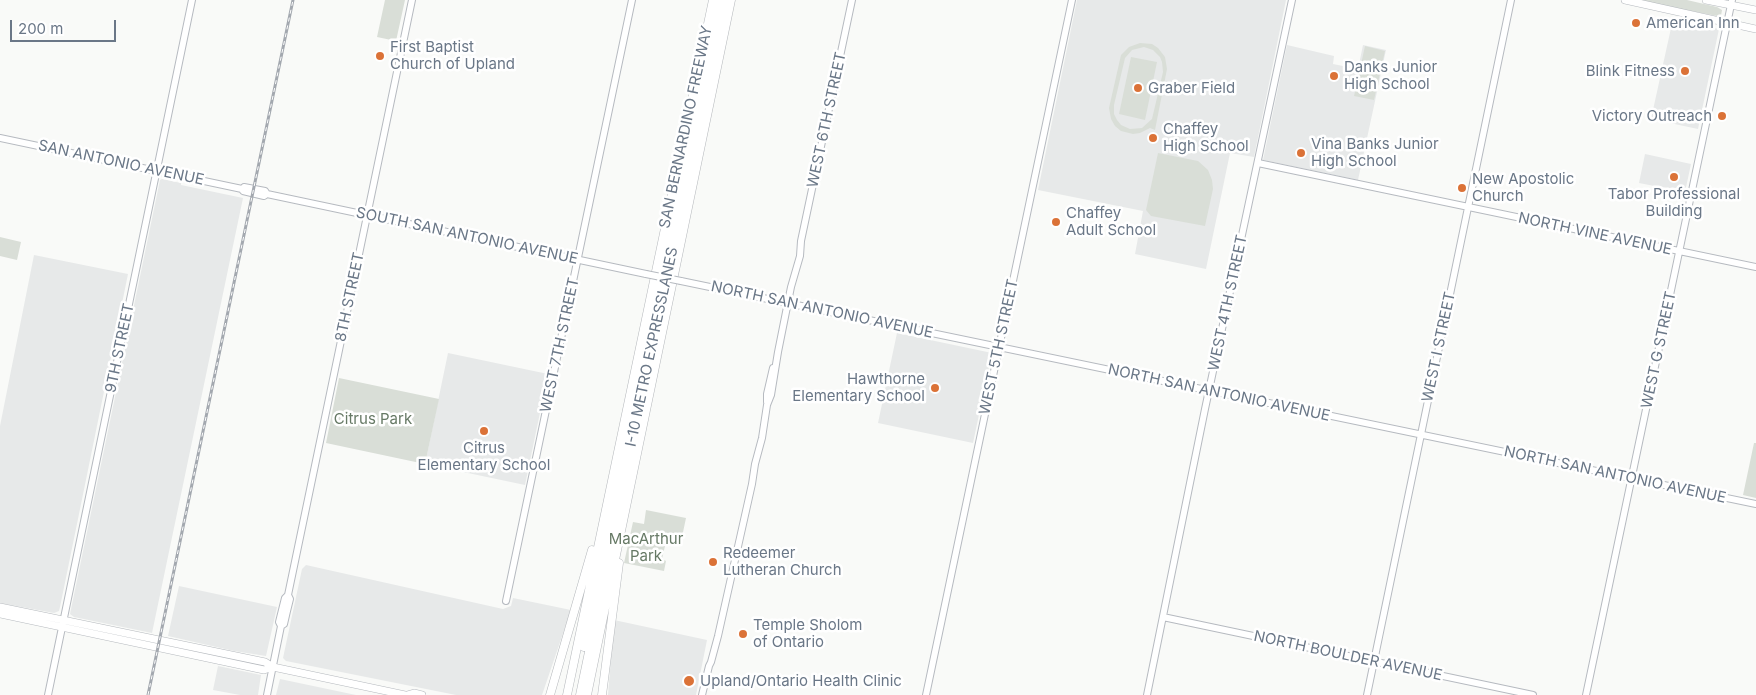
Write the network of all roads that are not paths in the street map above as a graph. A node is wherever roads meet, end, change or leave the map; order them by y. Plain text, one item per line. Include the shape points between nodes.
1 (192, 0) edge
2 (412, 0) edge
3 (632, 0) edge
4 (711, 0) edge
5 (718, 0) edge
6 (725, 0) edge
7 (732, 0) edge
8 (852, 0) edge
9 (1072, 0) edge
10 (1292, 0) edge
11 (1511, 0) edge
12 (1625, 0) edge
13 (1706, 0) edge
14 (1731, 2) edge
15 (1756, 10) edge
16 (1727, 23) junction
17 (1756, 29) edge
18 (0, 138) edge
19 (1258, 163) junction
20 (156, 170) junction
21 (242, 189) junction
22 (254, 189) joint
23 (267, 194) junction
24 (1468, 207) junction
25 (367, 215) junction
26 (1679, 251) junction
27 (578, 260) junction
28 (1756, 267) edge
29 (681, 281) joint
30 (788, 303) junction
31 (999, 347) junction
32 (1209, 391) junction
33 (1421, 435) junction
34 (613, 476) junction
35 (1631, 479) junction
36 (1756, 504) edge
37 (626, 510) junction
38 (604, 546) junction
39 (607, 564) junction
40 (589, 589) junction
41 (506, 601) dead end
42 (2, 611) edge
43 (1163, 617) junction
44 (62, 623) junction
45 (115, 635) junction
46 (158, 644) junction
47 (170, 650) junction
48 (217, 652) junction
49 (241, 657) junction
50 (218, 660) junction
51 (593, 661) junction
52 (1374, 661) junction
53 (273, 667) junction
54 (48, 695) edge
55 (267, 695) edge
56 (406, 695) edge
57 (422, 695) edge
58 (550, 695) edge
59 (567, 695) edge
60 (574, 695) edge
61 (580, 695) edge
62 (586, 695) edge
63 (602, 695) edge
64 (704, 695) edge
65 (926, 695) edge
66 (1147, 695) edge
67 (1367, 695) edge
68 (1533, 695) edge
69 (1586, 695) edge

1 - 20 street, 9TH STREET
2 - 25 street, 8TH STREET
3 - 27 street, WEST 7TH STREET
4 - 34 highway, SAN BERNARDINO FREEWAY
5 - 38 highway, I-10 METRO EXPRESSLANES
6 - 39 highway, I-10 METRO EXPRESSLANES
7 - 37 highway, SAN BERNARDINO FREEWAY
8 - 30 street, WEST 6TH STREET
9 - 31 street, WEST 5TH STREET
10 - 19 street, WEST 4TH STREET
11 - 24 street, WEST I STREET
12 - 16 main road
13 - 14 main road
14 - 15 main road
14 - 16 street, WEST G STREET
16 - 17 main road
16 - 26 street, WEST G STREET
18 - 20 street, SAN ANTONIO AVENUE
19 - 24 street, NORTH VINE AVENUE
19 - 32 street, WEST 4TH STREET
20 - 21 street, SAN ANTONIO AVENUE
20 - 44 street, 9TH STREET
21 - 22 street, SAN ANTONIO AVENUE
21 - 23 street, SAN ANTONIO AVENUE via 264,196
22 - 23 street, SOUTH SAN ANTONIO AVENUE
23 - 25 street, SOUTH SAN ANTONIO AVENUE
24 - 26 street, NORTH VINE AVENUE
24 - 33 street, WEST I STREET
25 - 27 street, SOUTH SAN ANTONIO AVENUE
25 - 53 street, 8TH STREET via 288,595 290,599 284,612
26 - 28 street, NORTH VINE AVENUE
26 - 35 street, WEST G STREET
27 - 29 street, SOUTH SAN ANTONIO AVENUE, bridge
27 - 41 street, WEST 7TH STREET
29 - 30 street, NORTH SAN ANTONIO AVENUE
30 - 31 street, NORTH SAN ANTONIO AVENUE
30 - 64 street, WEST 6TH STREET via 767,394 762,438 746,491 741,529
31 - 32 street, NORTH SAN ANTONIO AVENUE
31 - 65 street, WEST 5TH STREET
32 - 33 street, NORTH SAN ANTONIO AVENUE
32 - 43 street, WEST 4TH STREET
33 - 35 street, NORTH SAN ANTONIO AVENUE
33 - 52 street, WEST I STREET
34 - 40 highway, SAN BERNARDINO FREEWAY
34 - 58 highway via 606,490
35 - 36 street, NORTH SAN ANTONIO AVENUE
35 - 69 street, WEST G STREET
37 - 51 highway, SAN BERNARDINO FREEWAY
37 - 63 highway via 628,521 620,556
38 - 40 highway
38 - 60 highway, I-10 METRO EXPRESSLANES
39 - 51 highway
39 - 61 highway, I-10 METRO EXPRESSLANES
40 - 59 highway, SAN BERNARDINO FREEWAY
42 - 44 main road
42 - 44 main road via 32,614
43 - 52 street, NORTH BOULDER AVENUE
43 - 66 street, WEST 4TH STREET
44 - 45 main road
44 - 45 main road via 90,634
44 - 54 street, 9TH STREET
45 - 46 main road
45 - 46 main road via 149,638
46 - 47 main road
46 - 48 main road
47 - 48 main road via 214,656
47 - 50 main road
48 - 49 main road
49 - 50 main road
49 - 53 main road via 266,662
50 - 53 main road via 264,670
51 - 62 highway, SAN BERNARDINO FREEWAY
52 - 67 street, WEST I STREET
52 - 68 street, NORTH BOULDER AVENUE
53 - 55 street, 8TH STREET
53 - 56 main road
56 - 57 main road

